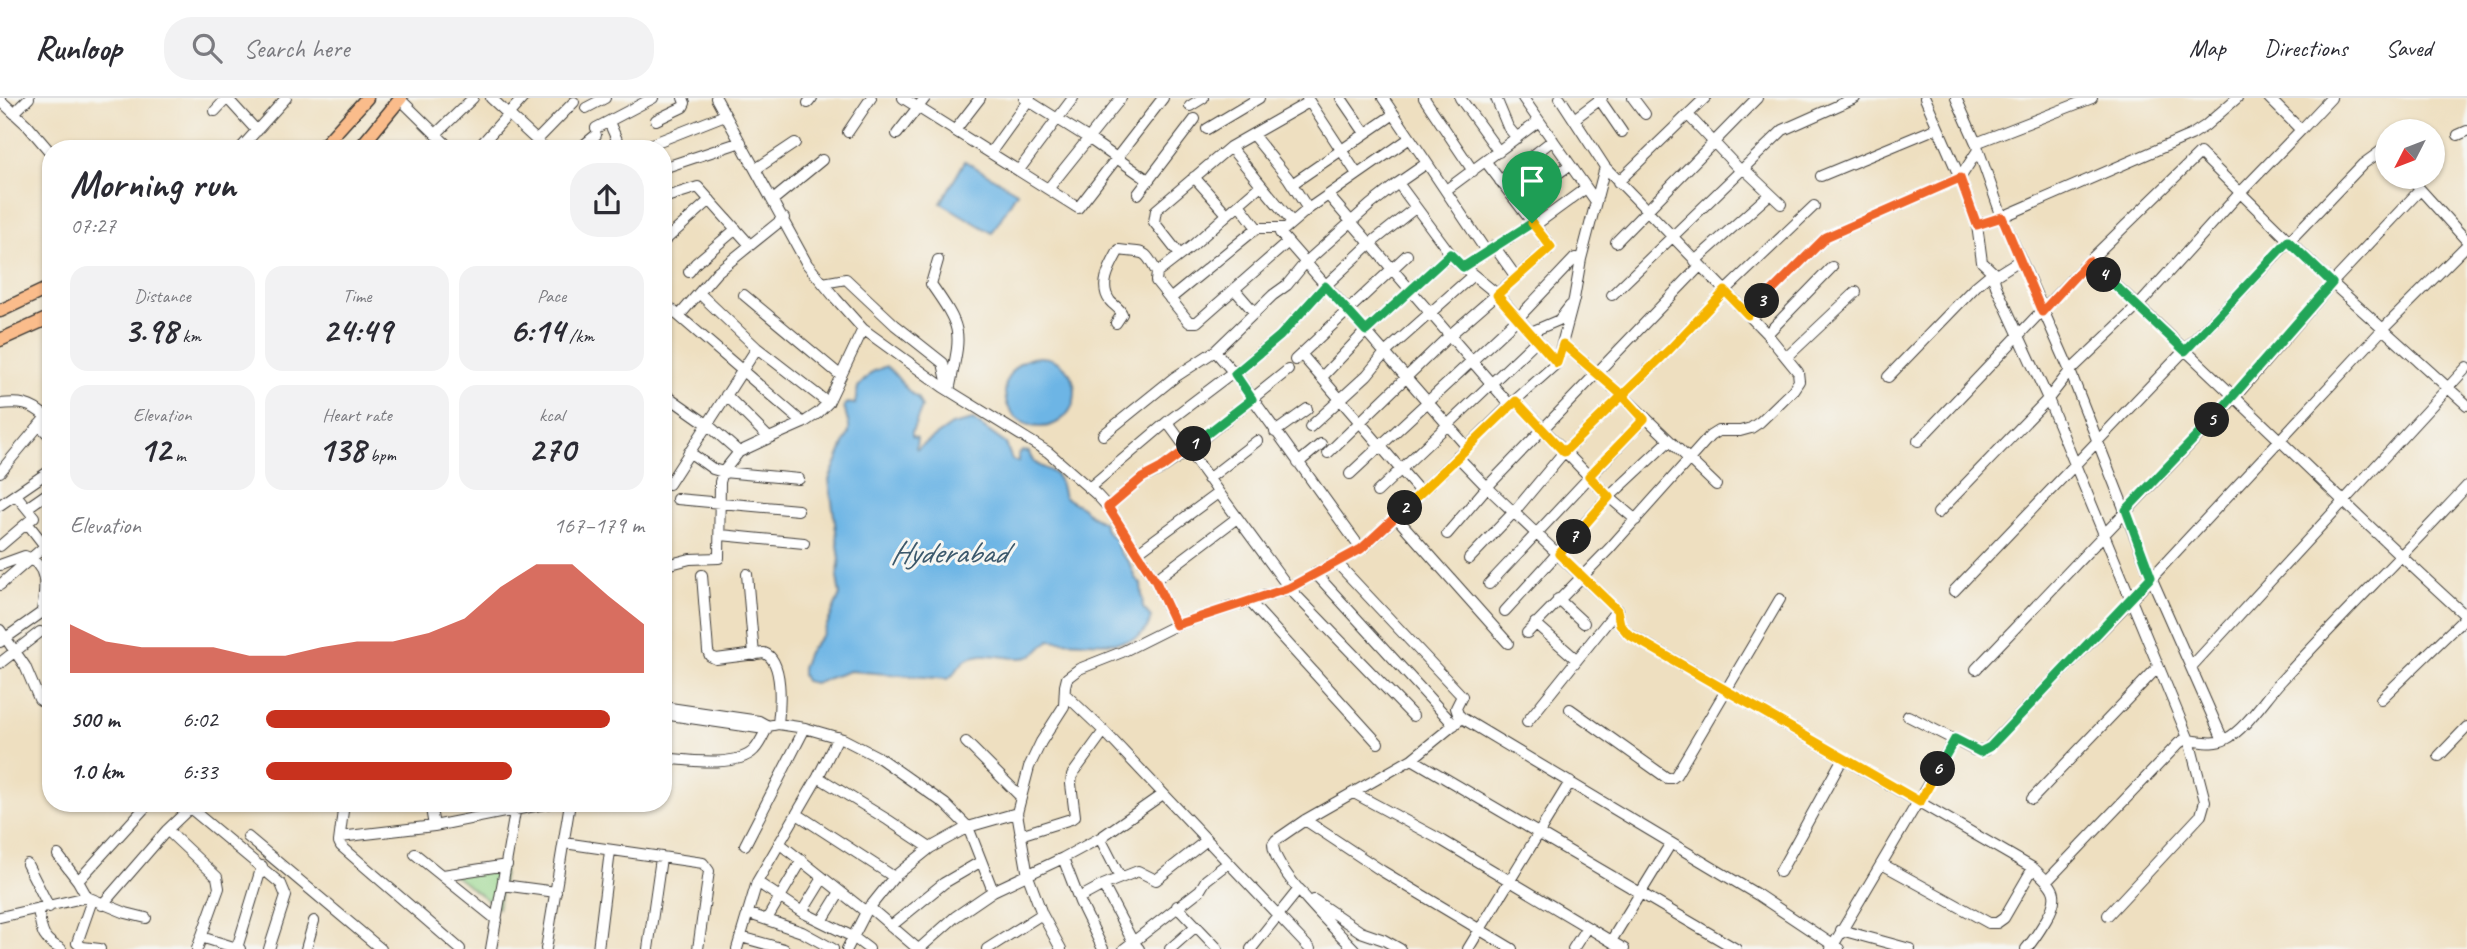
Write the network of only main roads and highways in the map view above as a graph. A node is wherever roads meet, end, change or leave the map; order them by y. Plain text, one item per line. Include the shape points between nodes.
1 (367, 98) edge
2 (401, 98) edge
3 (329, 140) edge
4 (366, 140) edge
5 (42, 291) edge
6 (0, 311) edge
7 (42, 321) edge
8 (0, 340) edge

1 - 3 main road
2 - 4 main road
5 - 6 main road
7 - 8 main road

